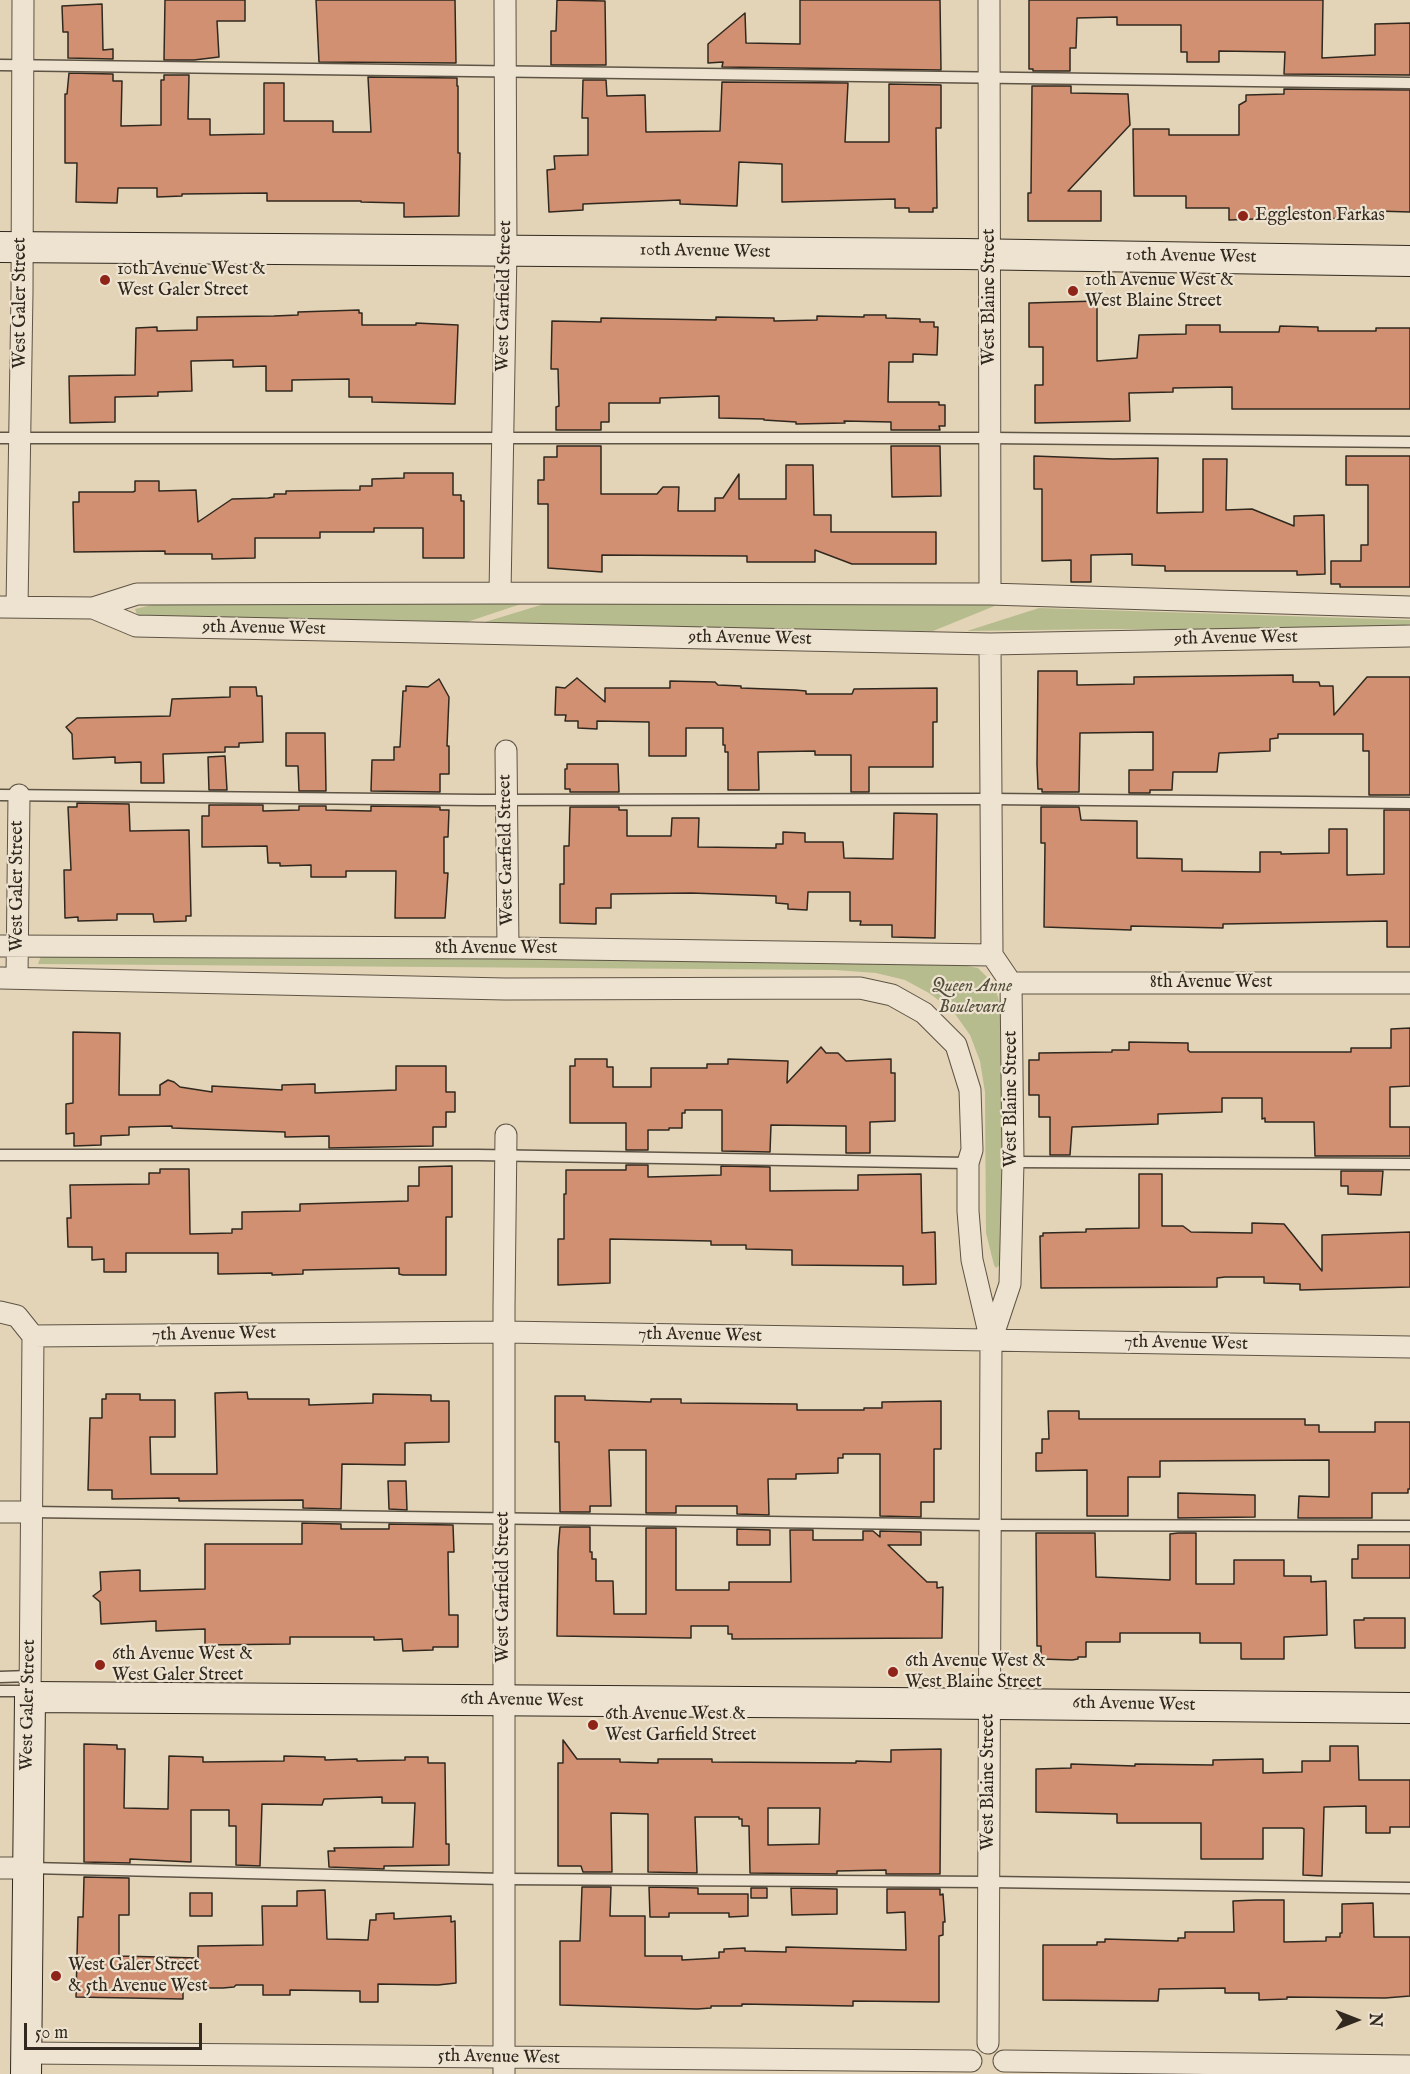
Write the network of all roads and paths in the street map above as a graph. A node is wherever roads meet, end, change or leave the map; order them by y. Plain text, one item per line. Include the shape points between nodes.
1 (23, 0) edge
2 (505, 0) edge
3 (989, 0) edge
4 (0, 65) edge
5 (23, 65) junction
6 (504, 72) junction
7 (990, 77) junction
8 (1410, 83) edge
9 (11, 248) edge
10 (506, 250) junction
11 (990, 254) junction
12 (1410, 261) edge
13 (10, 438) edge
14 (990, 438) junction
15 (503, 439) junction
16 (1410, 442) edge
17 (500, 592) junction
18 (990, 594) junction
19 (9, 607) edge
20 (1410, 607) edge
21 (93, 608) junction
22 (1410, 636) edge
23 (990, 644) junction
24 (506, 751) dead end
25 (9, 795) edge
26 (990, 799) junction
27 (507, 800) junction
28 (1410, 803) edge
29 (9, 946) edge
30 (508, 948) junction
31 (992, 955) junction
32 (9, 977) edge
33 (1011, 983) junction
34 (1410, 983) edge
35 (506, 1145) junction
36 (0, 1155) edge
37 (1013, 1162) junction
38 (968, 1163) junction
39 (1410, 1164) edge
40 (0, 1312) edge
41 (504, 1332) junction
42 (33, 1336) junction
43 (991, 1341) junction
44 (1410, 1347) edge
45 (0, 1512) edge
46 (32, 1512) junction
47 (504, 1517) junction
48 (989, 1524) junction
49 (1410, 1526) edge
50 (0, 1677) edge
51 (29, 1688) junction
52 (0, 1691) edge
53 (504, 1700) junction
54 (988, 1703) junction
55 (1410, 1708) edge
56 (14, 1868) edge
57 (504, 1879) junction
58 (990, 1882) junction
59 (1410, 1888) edge
60 (988, 2043) junction
61 (26, 2063) edge
62 (504, 2066) edge
63 (1410, 2066) edge
64 (974, 2067) edge
65 (1000, 2068) edge

1 - 5 street, West Galer Street
2 - 6 street, West Garfield Street
3 - 7 street, West Blaine Street
4 - 5 lane
5 - 6 lane
5 - 9 street, West Galer Street
6 - 7 lane
6 - 10 street, West Garfield Street
7 - 8 lane
7 - 11 street, West Blaine Street
9 - 10 street, 10th Avenue West
9 - 13 street, West Galer Street
10 - 11 street, 10th Avenue West
10 - 15 street, West Garfield Street
11 - 12 street, 10th Avenue West
11 - 14 street, West Blaine Street
13 - 15 lane
13 - 19 street, West Galer Street
14 - 15 lane
14 - 16 lane
14 - 18 street, West Blaine Street
15 - 17 street, West Garfield Street
17 - 18 street, 9th Avenue West
17 - 21 street, 9th Avenue West via 137,594
18 - 20 street, 9th Avenue West
19 - 21 street, 9th Avenue West
21 - 23 street, 9th Avenue West via 136,626
22 - 23 street, 9th Avenue West
23 - 26 street
24 - 27 street, West Garfield Street
25 - 27 lane
25 - 29 street, West Galer Street
26 - 27 lane
26 - 28 lane
26 - 31 street
27 - 30 street, West Garfield Street
29 - 30 street, 8th Avenue West
29 - 32 street, West Galer Street
30 - 31 street, 8th Avenue West
31 - 33 street
32 - 38 street, West Blaine Street via 505,989 860,988 892,995 924,1013 956,1045 970,1090 972,1150
33 - 34 street, 8th Avenue West
33 - 37 street, West Blaine Street
35 - 36 lane
35 - 38 lane
35 - 41 street, West Garfield Street
37 - 39 lane
37 - 43 street, West Blaine Street via 1010,1284
38 - 43 street, West Blaine Street via 972,1260
40 - 42 street via 17,1316
41 - 42 street, 7th Avenue West
41 - 43 street, 7th Avenue West
41 - 47 street, West Garfield Street
42 - 46 street, West Galer Street
43 - 44 street, 7th Avenue West
43 - 48 street, West Blaine Street
45 - 46 street
46 - 47 lane
46 - 51 street, West Galer Street
47 - 48 lane
47 - 53 street, West Garfield Street
48 - 49 lane
48 - 54 street, West Blaine Street
50 - 51 lane
51 - 52 lane
51 - 53 street, 6th Avenue West
51 - 56 street, West Galer Street
53 - 54 street, 6th Avenue West
53 - 57 street, West Garfield Street
54 - 55 street, 6th Avenue West
54 - 58 street, West Blaine Street
56 - 57 lane
56 - 61 street, West Galer Street
57 - 58 lane
57 - 62 street, West Garfield Street
58 - 59 lane
58 - 60 street, West Blaine Street
60 - 64 street via 979,2045 972,2054
60 - 65 street via 1000,2049
61 - 62 street, 5th Avenue West
62 - 64 street, 5th Avenue West
63 - 65 street

